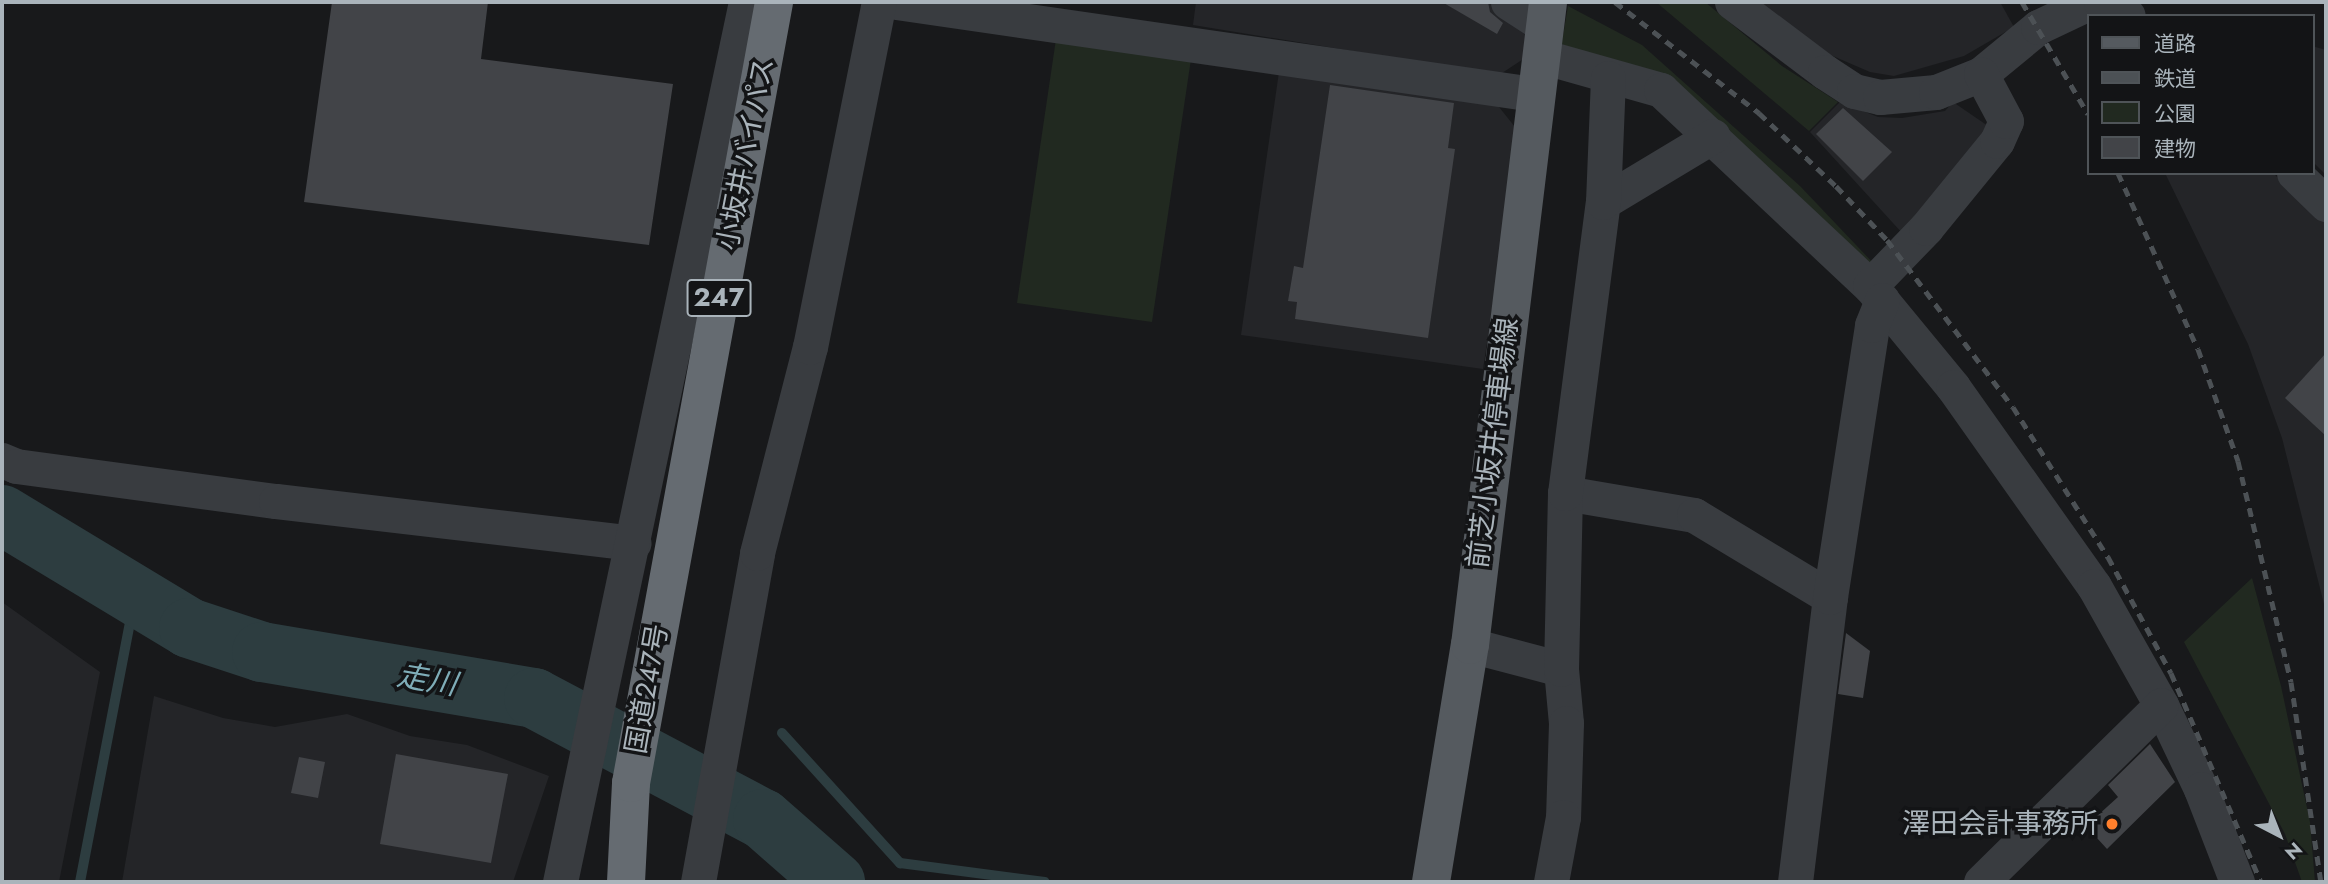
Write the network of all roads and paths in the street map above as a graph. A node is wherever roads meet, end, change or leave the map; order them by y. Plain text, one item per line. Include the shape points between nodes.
1 (746, 2) edge
2 (774, 2) edge
3 (879, 2) edge
4 (896, 2) edge
5 (1508, 2) edge
6 (1732, 2) edge
7 (2091, 2) edge
8 (2101, 2) edge
9 (2124, 14) edge
10 (1545, 28) edge
11 (1981, 74) junction
12 (1608, 78) junction
13 (1534, 94) junction
14 (1713, 136) junction
15 (2296, 175) edge
16 (1603, 202) junction
17 (2326, 204) edge
18 (1876, 293) junction
19 (2, 460) edge
20 (1565, 493) junction
21 (634, 543) junction
22 (663, 595) joint
23 (1830, 597) junction
24 (1470, 645) junction
25 (1561, 669) junction
26 (2161, 705) junction
27 (631, 783) junction
28 (560, 882) edge
29 (600, 882) edge
30 (626, 882) edge
31 (698, 882) edge
32 (1431, 882) edge
33 (1551, 882) edge
34 (1795, 882) edge
35 (1981, 882) edge
36 (2237, 882) edge

1 - 21 street
2 - 22 highway, 小坂井バイパス / 247
3 - 31 street via 810,347 757,553
4 - 13 street
5 - 10 street
6 - 11 street via 1854,91 1880,97 1936,92
7 - 11 street via 2039,27
8 - 9 street
10 - 12 street
10 - 13 main road, 前芝小坂井停車場線
11 - 18 street via 2006,121 1997,141
12 - 14 street via 1661,90
12 - 16 street
13 - 24 main road, 前芝小坂井停車場線
14 - 16 street
14 - 18 street
15 - 17 street
16 - 20 street
18 - 23 street
18 - 26 street via 2014,469 2094,586
19 - 21 street via 16,466 276,501
20 - 23 street via 1694,515
20 - 25 street
21 - 28 street
22 - 27 highway, 国道247号 / 247
23 - 34 street
24 - 25 street
24 - 32 main road, 前芝小坂井停車場線
25 - 33 street via 1566,723 1563,817
26 - 35 street
26 - 36 street via 2202,789
27 - 29 highway, 国道247号 / 247
27 - 30 highway, 国道247号 / 247

